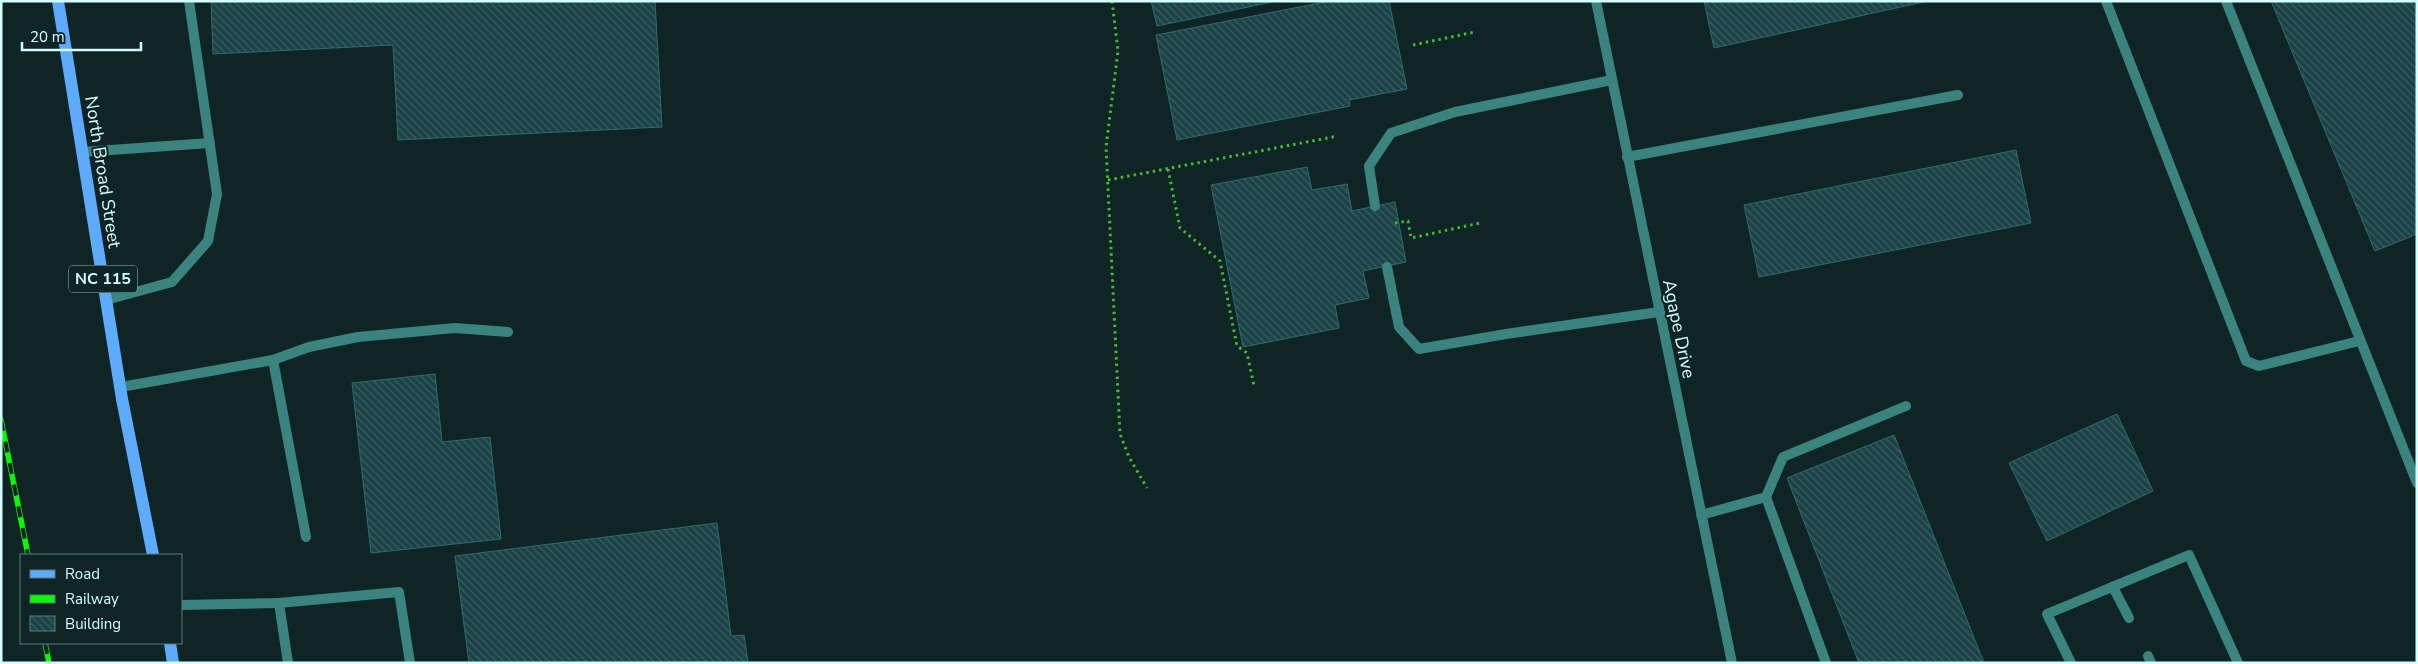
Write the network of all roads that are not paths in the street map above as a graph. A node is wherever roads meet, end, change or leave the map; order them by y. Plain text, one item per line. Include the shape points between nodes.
1 (58, 1) edge
2 (188, 1) edge
3 (1596, 1) edge
4 (2106, 1) edge
5 (2226, 1) edge
6 (1612, 80) junction
7 (1958, 95) dead end
8 (210, 143) junction
9 (82, 152) junction
10 (1627, 157) junction
11 (1375, 206) dead end
12 (1387, 266) dead end
13 (106, 300) junction
14 (1659, 312) junction
15 (508, 332) dead end
16 (2359, 341) junction
17 (273, 360) junction
18 (121, 387) junction
19 (1906, 406) dead end
20 (2417, 483) edge
21 (1766, 497) junction
22 (1701, 515) junction
23 (306, 537) dead end
24 (153, 554) edge
25 (2113, 587) junction
26 (279, 603) junction
27 (182, 605) edge
28 (2129, 618) dead end
29 (170, 644) edge
30 (173, 663) edge
31 (288, 663) edge
32 (410, 663) edge
33 (1732, 663) edge
34 (1826, 663) edge
35 (2071, 663) edge
36 (2238, 663) edge

1 - 9 main road, North Broad Street / NC 115
2 - 8 street
3 - 6 street, Agape Drive
4 - 16 street via 2246,361 2259,366
5 - 16 street
6 - 10 street, Agape Drive
6 - 11 street via 1455,112 1391,133 1369,166
7 - 10 street
8 - 9 street
8 - 13 street via 217,194 208,241 172,282
9 - 13 main road, North Broad Street / NC 115
10 - 14 street, Agape Drive
12 - 14 street via 1400,327 1419,349
13 - 18 main road, North Broad Street / NC 115
14 - 22 street, Agape Drive
15 - 17 street via 455,328 358,337 308,347
16 - 20 street
17 - 18 street
17 - 23 street
18 - 24 main road, North Broad Street / NC 115
19 - 21 street via 1783,457
21 - 22 street
21 - 34 street
22 - 33 street, Agape Drive
25 - 28 street
25 - 35 street via 2047,614
25 - 36 street via 2189,555
26 - 27 street
26 - 31 street
26 - 32 street via 398,592
29 - 30 main road

